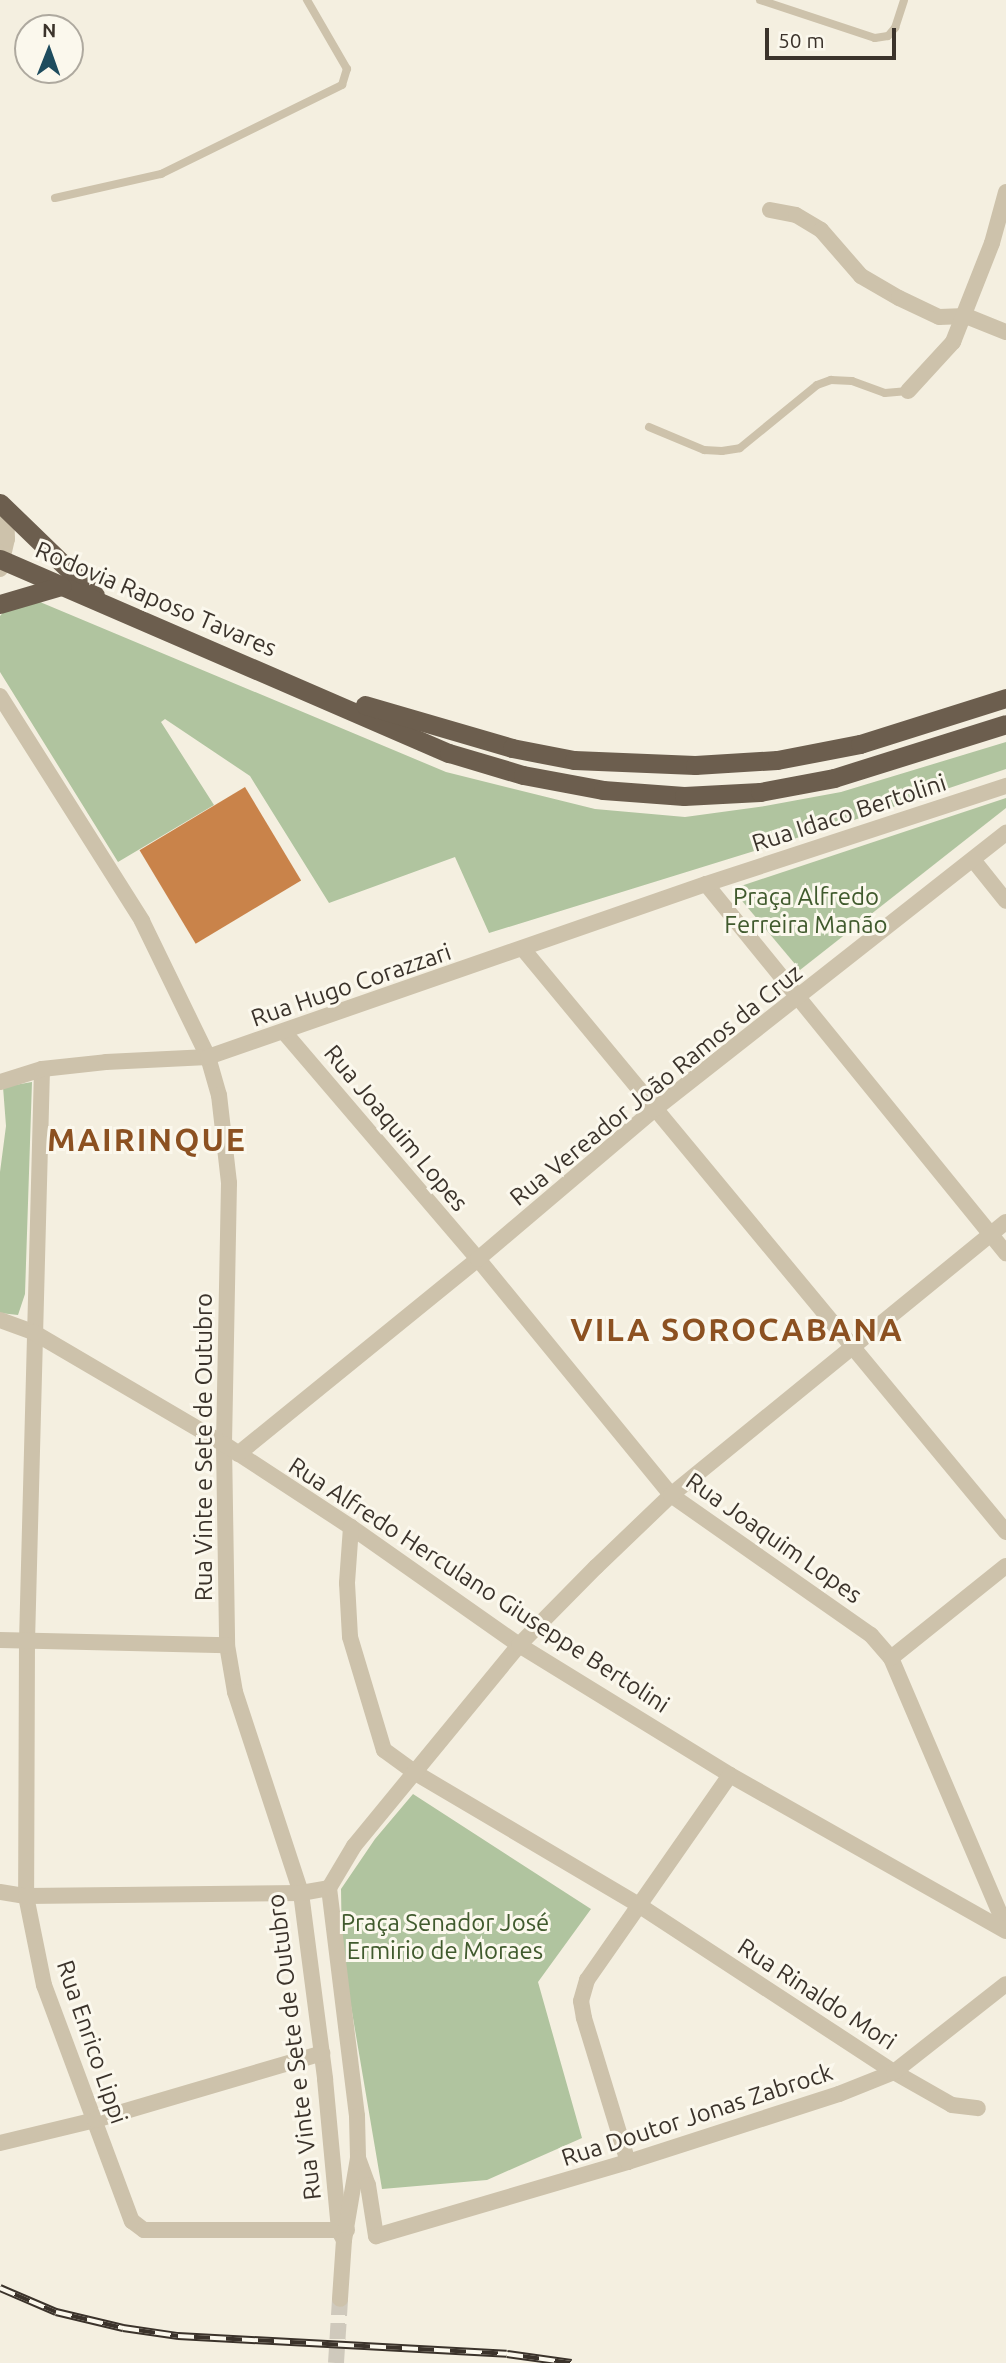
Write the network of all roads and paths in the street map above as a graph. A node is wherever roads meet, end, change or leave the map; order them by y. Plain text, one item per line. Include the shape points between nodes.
1 (307, 0) edge
2 (760, 0) edge
3 (904, 0) edge
4 (1006, 192) edge
5 (55, 198) dead end
6 (770, 210) dead end
7 (966, 316) junction
8 (1006, 332) edge
9 (908, 391) joint
10 (649, 427) dead end
11 (3, 506) edge
12 (1, 563) edge
13 (61, 586) junction
14 (104, 603) junction
15 (0, 604) edge
16 (293, 684) junction
17 (1006, 698) edge
18 (3, 702) edge
19 (1006, 724) edge
20 (0, 726) edge
21 (1006, 786) edge
22 (1006, 833) edge
23 (974, 860) junction
24 (706, 884) junction
25 (1006, 901) edge
26 (523, 949) junction
27 (801, 997) junction
28 (284, 1032) junction
29 (208, 1057) junction
30 (42, 1069) junction
31 (0, 1082) edge
32 (655, 1109) junction
33 (1006, 1222) edge
34 (990, 1234) junction
35 (1006, 1253) edge
36 (478, 1259) junction
37 (0, 1320) edge
38 (33, 1332) junction
39 (851, 1345) junction
40 (224, 1444) junction
41 (238, 1454) junction
42 (671, 1495) junction
43 (351, 1527) junction
44 (1006, 1532) edge
45 (1006, 1566) edge
46 (0, 1640) edge
47 (27, 1641) junction
48 (227, 1645) junction
49 (519, 1645) junction
50 (891, 1658) junction
51 (414, 1772) junction
52 (730, 1775) junction
53 (329, 1888) junction
54 (0, 1892) edge
55 (301, 1893) junction
56 (26, 1896) junction
57 (637, 1904) junction
58 (1006, 1930) edge
59 (1006, 1984) edge
60 (322, 2053) junction
61 (894, 2071) junction
62 (978, 2108) dead end
63 (95, 2120) junction
64 (0, 2143) edge
65 (358, 2158) junction
66 (628, 2162) junction
67 (343, 2234) junction
68 (376, 2236) joint
69 (340, 2299) tunnel mouth

1 - 5 lane via 347,69 342,85 161,174
2 - 3 lane via 875,38 888,36 895,27
4 - 7 street
6 - 7 street via 796,215 821,230 862,276 899,298 939,317
7 - 8 street
7 - 9 street via 953,342
9 - 10 lane via 885,393 852,381 831,380 817,385 740,448 722,451 704,450
11 - 12 street via 8,539
11 - 14 highway
12 - 13 highway, Rodovia Raposo Tavares
13 - 14 highway, Rodovia Raposo Tavares
13 - 15 highway
14 - 16 highway, Rodovia Raposo Tavares
16 - 17 highway, Rodovia Raposo Tavares via 512,748 574,760 695,765 777,760 860,744
16 - 19 highway, Rodovia Raposo Tavares via 449,753 523,775 603,790 684,796 760,792 834,778
18 - 20 street
18 - 29 street, Rua Vinte e Sete de Outubro via 142,921
21 - 24 street, Rua Idaco Bertolini
22 - 23 street, Rua Vereador João Ramos da Cruz
23 - 25 street
23 - 27 street, Rua Vereador João Ramos da Cruz
24 - 26 street, Rua Hugo Corazzari
24 - 27 street
26 - 28 street, Rua Hugo Corazzari
26 - 32 street
27 - 32 street, Rua Vereador João Ramos da Cruz
27 - 34 street
28 - 29 street, Rua Hugo Corazzari
28 - 36 street, Rua Joaquim Lopes
29 - 30 street, Rua Hugo Corazzari
29 - 40 street, Rua Vinte e Sete de Outubro via 219,1095 229,1183
30 - 31 street, Rua Hugo Corazzari
30 - 38 street, Rua Enrico Lippi
32 - 36 street, Rua Vereador João Ramos da Cruz
32 - 39 street
33 - 34 street
34 - 35 street
34 - 39 street
36 - 41 street, Rua Vereador João Ramos da Cruz
36 - 42 street, Rua Joaquim Lopes
37 - 38 street, Rua Alfredo Herculano Giuseppe Bertolini
38 - 40 street, Rua Alfredo Herculano Giuseppe Bertolini
38 - 47 street, Rua Enrico Lippi
39 - 42 street
39 - 44 street
40 - 41 street, Rua Alfredo Herculano Giuseppe Bertolini
40 - 48 street, Rua Vinte e Sete de Outubro
41 - 43 street, Rua Alfredo Herculano Giuseppe Bertolini
42 - 49 street
42 - 50 street, Rua Joaquim Lopes via 871,1634
43 - 49 street, Rua Alfredo Herculano Giuseppe Bertolini
43 - 51 street, Rua Rinaldo Mori via 350,1637 384,1750
45 - 50 street
46 - 47 street
47 - 48 street
47 - 56 street, Rua Enrico Lippi
48 - 55 street, Rua Vinte e Sete de Outubro via 235,1692
49 - 51 street
49 - 52 street, Rua Alfredo Herculano Giuseppe Bertolini
50 - 58 street, Rua Joaquim Lopes
51 - 53 street via 354,1846
51 - 57 street, Rua Rinaldo Mori
52 - 57 street
52 - 58 street, Rua Alfredo Herculano Giuseppe Bertolini
53 - 55 street
53 - 65 street, Rua Vinte e Sete de Outubro
54 - 56 street
55 - 56 street
55 - 60 street, Rua Vinte e Sete de Outubro
56 - 63 street, Rua Enrico Lippi via 44,1985
57 - 61 street, Rua Rinaldo Mori
57 - 66 street via 587,1980 581,2001
59 - 61 street, Rua Doutor Jonas Zabrock
60 - 63 street
60 - 67 street, Rua Vinte e Sete de Outubro
61 - 62 street, Rua Rinaldo Mori via 952,2105
61 - 66 street, Rua Doutor Jonas Zabrock via 839,2094
63 - 64 street
63 - 67 street, Rua Enrico Lippi via 132,2221 144,2230
65 - 67 street, Rua Vinte e Sete de Outubro
65 - 68 street, Rua Vinte e Sete de Outubro via 368,2185
66 - 68 street, Rua Doutor Jonas Zabrock
67 - 69 street, Rua Vinte e Sete de Outubro

